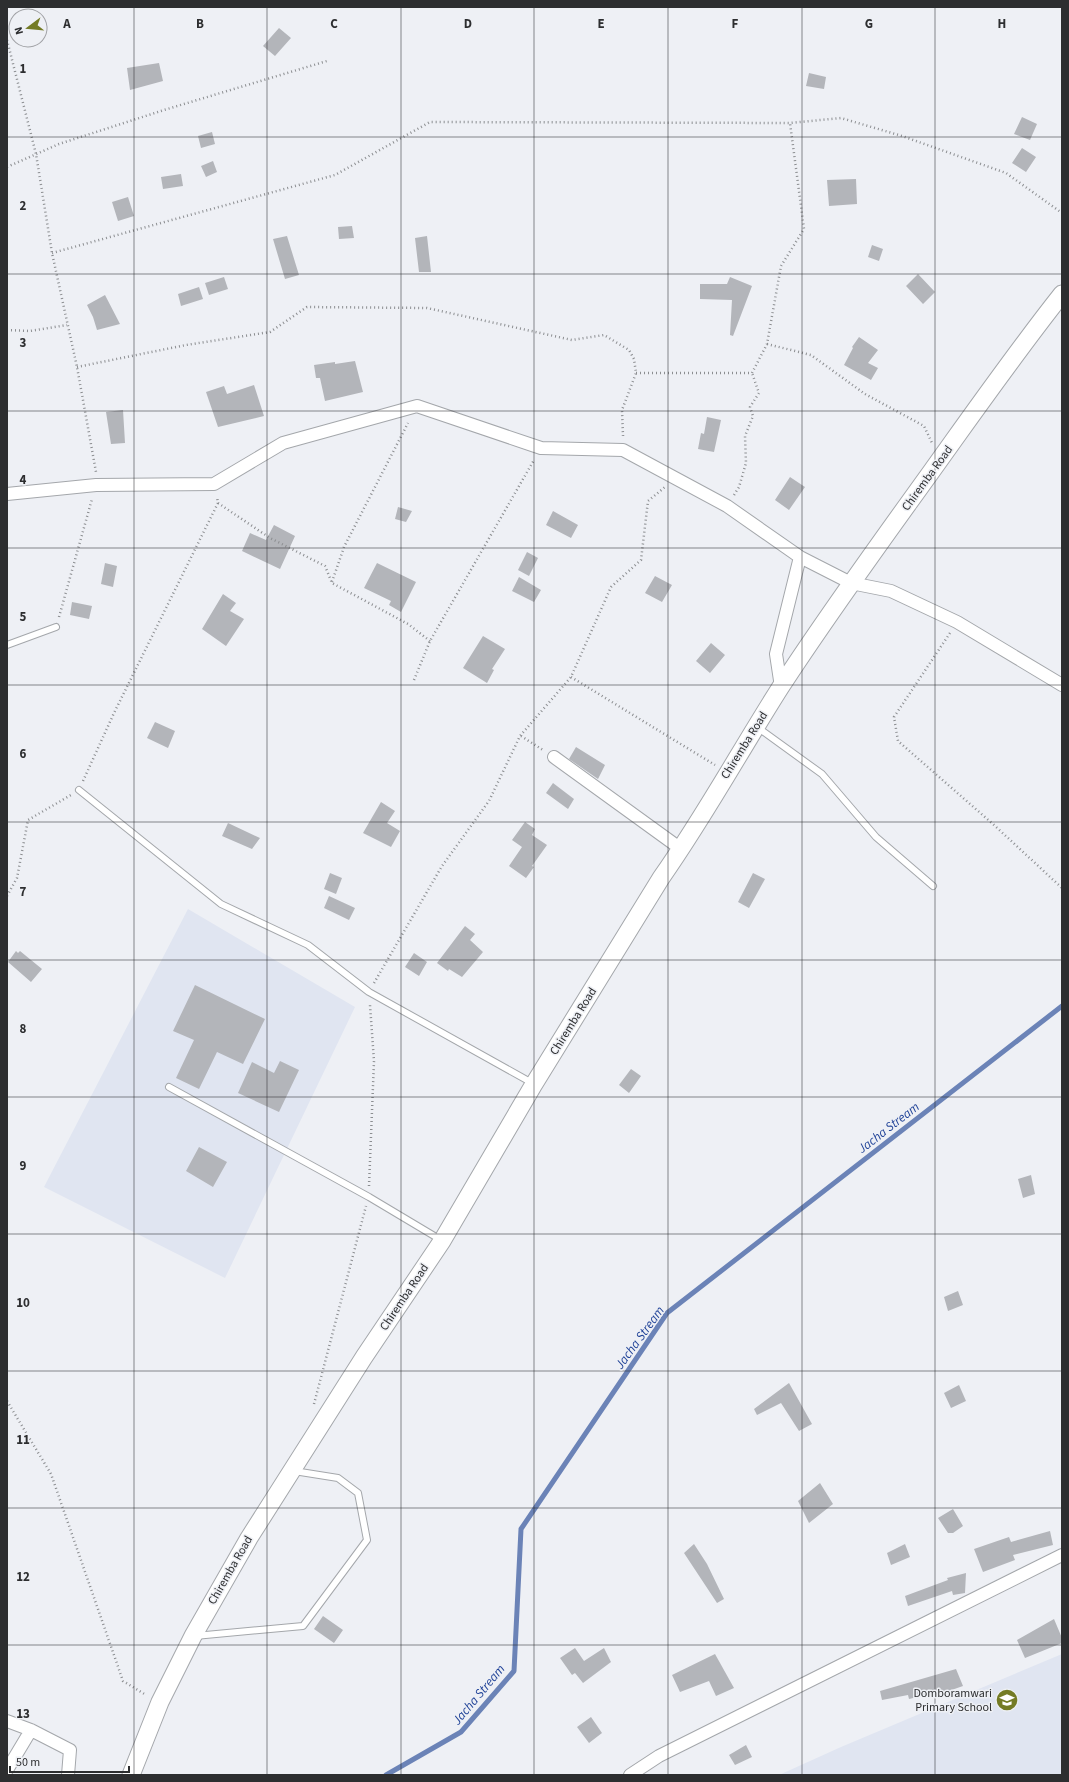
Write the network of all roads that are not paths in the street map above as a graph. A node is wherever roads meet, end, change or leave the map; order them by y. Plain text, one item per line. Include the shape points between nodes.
1 (1062, 294) edge
2 (7, 494) edge
3 (800, 557) junction
4 (851, 584) junction
5 (56, 627) road end
6 (7, 645) edge
7 (1062, 685) edge
8 (781, 687) junction
9 (756, 726) junction
10 (554, 757) road end
11 (78, 790) road end
12 (681, 849) junction
13 (933, 886) dead end
14 (534, 1084) junction
15 (169, 1087) dead end
16 (442, 1241) junction
17 (293, 1471) junction
18 (1062, 1555) edge
19 (193, 1636) junction
20 (7, 1720) edge
21 (31, 1730) junction
22 (7, 1770) edge
23 (68, 1775) edge
24 (131, 1775) edge
25 (630, 1775) edge

1 - 4 main road, Chiremba Road via 999,377
2 - 3 street via 96,485 214,484 283,443 417,406 541,448 623,450 727,506
3 - 4 street
3 - 8 street via 776,654
4 - 7 street via 891,591 956,622
4 - 8 main road, Chiremba Road
5 - 6 lane
8 - 9 main road, Chiremba Road
9 - 12 main road, Chiremba Road
9 - 13 lane via 822,774 876,837
10 - 12 street
11 - 14 lane via 221,904 308,945 369,992
12 - 14 main road, Chiremba Road
14 - 16 main road, Chiremba Road
15 - 16 lane
16 - 17 main road, Chiremba Road
17 - 19 main road, Chiremba Road via 249,1538
17 - 19 lane via 338,1478 358,1493 367,1540 303,1626
18 - 25 street via 659,1756
19 - 24 main road, Chiremba Road via 160,1702
20 - 21 street
21 - 22 street
21 - 23 street via 70,1750

